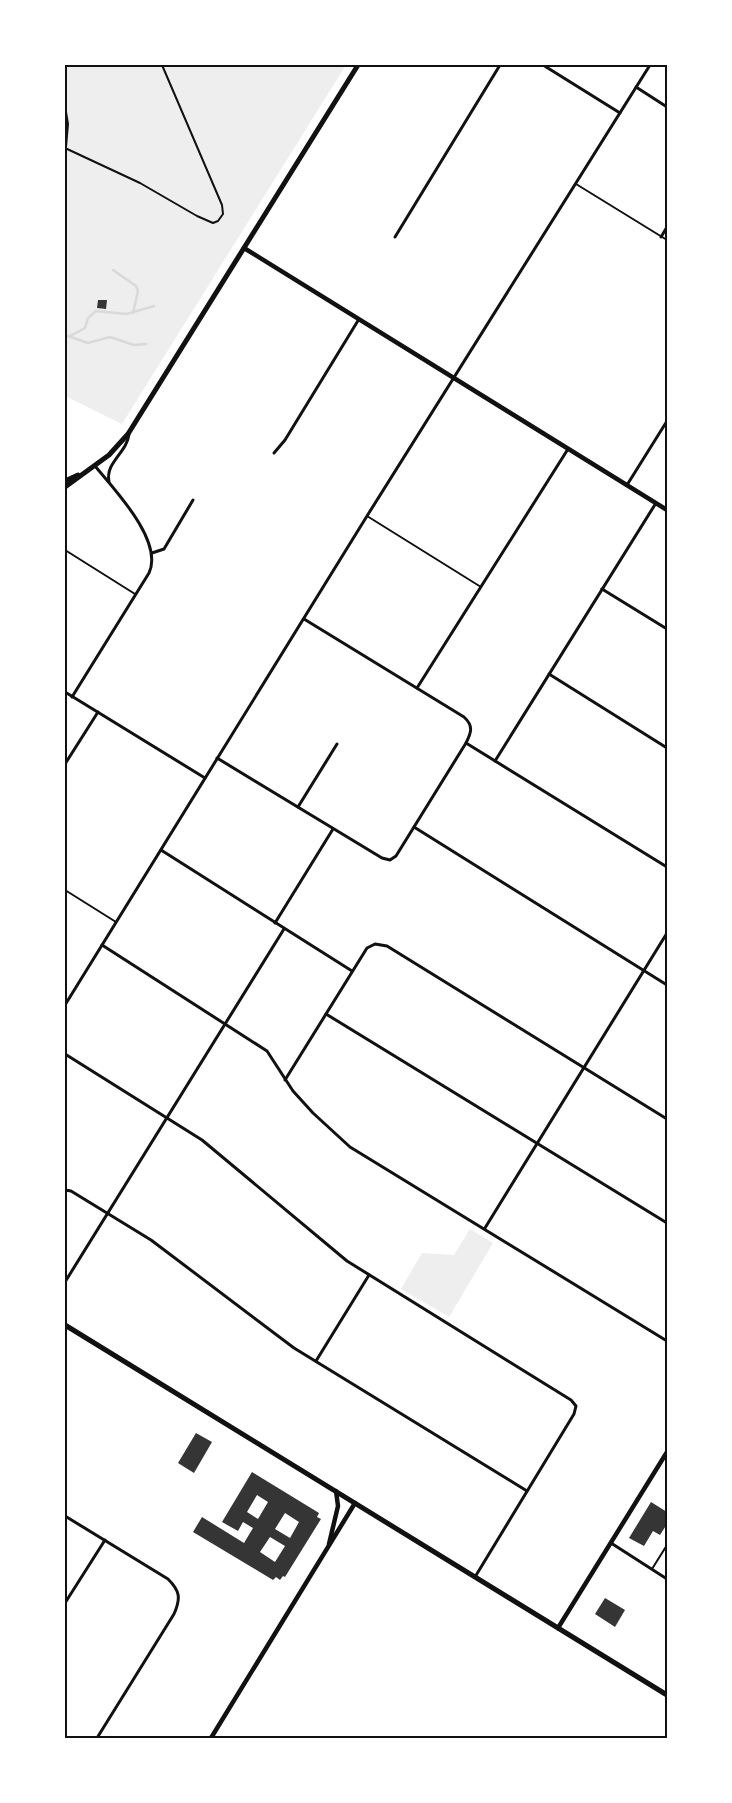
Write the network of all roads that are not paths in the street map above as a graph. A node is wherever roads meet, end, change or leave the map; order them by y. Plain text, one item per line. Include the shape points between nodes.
1 (162, 65) edge
2 (358, 65) edge
3 (500, 65) edge
4 (543, 65) edge
5 (650, 65) edge
6 (636, 88) junction
7 (65, 106) edge
8 (667, 106) edge
9 (620, 113) junction
10 (65, 148) edge
11 (65, 159) edge
12 (576, 184) junction
13 (667, 227) edge
14 (395, 237) dead end
15 (661, 237) junction
16 (667, 240) edge
17 (244, 248) junction
18 (359, 319) junction
19 (454, 378) junction
20 (667, 421) edge
21 (130, 431) junction
22 (568, 449) junction
23 (274, 453) dead end
24 (94, 466) junction
25 (82, 473) junction
26 (65, 481) edge
27 (110, 485) junction
28 (627, 485) junction
29 (65, 488) edge
30 (193, 500) dead end
31 (656, 503) junction
32 (667, 510) edge
33 (367, 516) junction
34 (65, 550) edge
35 (152, 553) junction
36 (481, 587) junction
37 (602, 589) junction
38 (136, 594) junction
39 (304, 619) junction
40 (667, 629) edge
41 (549, 674) junction
42 (417, 688) junction
43 (65, 692) edge
44 (72, 697) junction
45 (98, 712) junction
46 (466, 743) junction
47 (336, 744) dead end
48 (667, 748) edge
49 (218, 758) junction
50 (495, 761) junction
51 (65, 764) edge
52 (205, 778) junction
53 (298, 807) junction
54 (414, 827) junction
55 (333, 829) junction
56 (161, 850) junction
57 (667, 867) edge
58 (65, 890) edge
59 (116, 922) junction
60 (275, 923) junction
61 (284, 928) junction
62 (667, 934) edge
63 (102, 945) junction
64 (352, 970) junction
65 (644, 971) junction
66 (667, 985) edge
67 (65, 1005) edge
68 (326, 1014) junction
69 (226, 1023) junction
70 (65, 1054) edge
71 (584, 1068) junction
72 (285, 1080) junction
73 (167, 1118) junction
74 (667, 1118) edge
75 (537, 1144) junction
76 (65, 1190) edge
77 (107, 1214) junction
78 (667, 1223) edge
79 (485, 1228) junction
80 (369, 1275) junction
81 (65, 1282) edge
82 (65, 1325) edge
83 (667, 1341) edge
84 (316, 1361) junction
85 (667, 1452) edge
86 (665, 1461) edge
87 (336, 1491) junction
88 (527, 1491) junction
89 (355, 1504) junction
90 (65, 1516) edge
91 (105, 1540) junction
92 (611, 1543) junction
93 (667, 1545) edge
94 (329, 1547) junction
95 (652, 1569) junction
96 (476, 1577) junction
97 (667, 1578) edge
98 (65, 1604) edge
99 (558, 1628) junction
100 (667, 1695) edge
101 (97, 1738) edge
102 (211, 1738) edge

1 - 10 lane via 222,205 221,218 215,223 205,220
2 - 17 main road
3 - 14 street
4 - 9 street
5 - 6 street
6 - 8 street
6 - 9 street
7 - 10 lane via 68,124
9 - 12 street
10 - 11 lane
12 - 15 lane
12 - 19 street
13 - 15 street
15 - 16 lane
17 - 18 main road
17 - 21 main road
18 - 19 main road
18 - 23 street
19 - 22 main road
19 - 33 street
20 - 28 street
21 - 24 main road
21 - 27 street via 126,446 109,469
22 - 28 main road
22 - 36 street
24 - 25 main road
24 - 27 street
25 - 26 main road
25 - 29 main road
27 - 35 street via 136,519
28 - 31 main road
30 - 35 street via 164,549
31 - 32 main road
31 - 37 street
33 - 36 lane
33 - 39 street
34 - 38 lane
35 - 38 street via 151,568
36 - 42 street
37 - 40 street
37 - 41 street
38 - 44 street
39 - 42 street
39 - 49 street
41 - 48 street
41 - 50 street
42 - 46 street via 468,721 471,733
43 - 44 street
44 - 45 street
45 - 51 street
45 - 52 street
46 - 50 street
46 - 54 street
47 - 53 street
49 - 52 street
49 - 53 street
50 - 57 street
52 - 56 street
53 - 55 street
54 - 55 street via 390,860
54 - 65 street
55 - 60 street
56 - 59 street
56 - 60 street
58 - 59 lane
59 - 63 street
60 - 61 street
61 - 64 street
61 - 69 street
62 - 65 street
63 - 67 street
63 - 69 street
64 - 68 street
64 - 71 street via 367,948 375,944 387,946
65 - 66 street
65 - 71 street
68 - 72 street
68 - 75 street
69 - 72 street via 267,1051
69 - 73 street
70 - 73 street
71 - 74 street
71 - 75 street
72 - 79 street via 313,1113 350,1147
73 - 77 street
73 - 80 street via 202,1140 347,1261
75 - 78 street
75 - 79 street
76 - 77 street
77 - 81 street
77 - 84 street via 151,1240 294,1348
79 - 83 street
80 - 84 street
80 - 88 street via 576,1406
82 - 87 main road
84 - 88 street
85 - 86 main road
86 - 92 main road
87 - 89 main road
87 - 94 main road via 338,1506
88 - 96 street
89 - 94 main road
89 - 96 main road
90 - 91 street
91 - 98 street
91 - 101 street via 168,1579 178,1589 180,1600
92 - 95 street
92 - 99 main road
93 - 95 lane
94 - 102 main road
95 - 97 street
96 - 99 main road
99 - 100 main road

